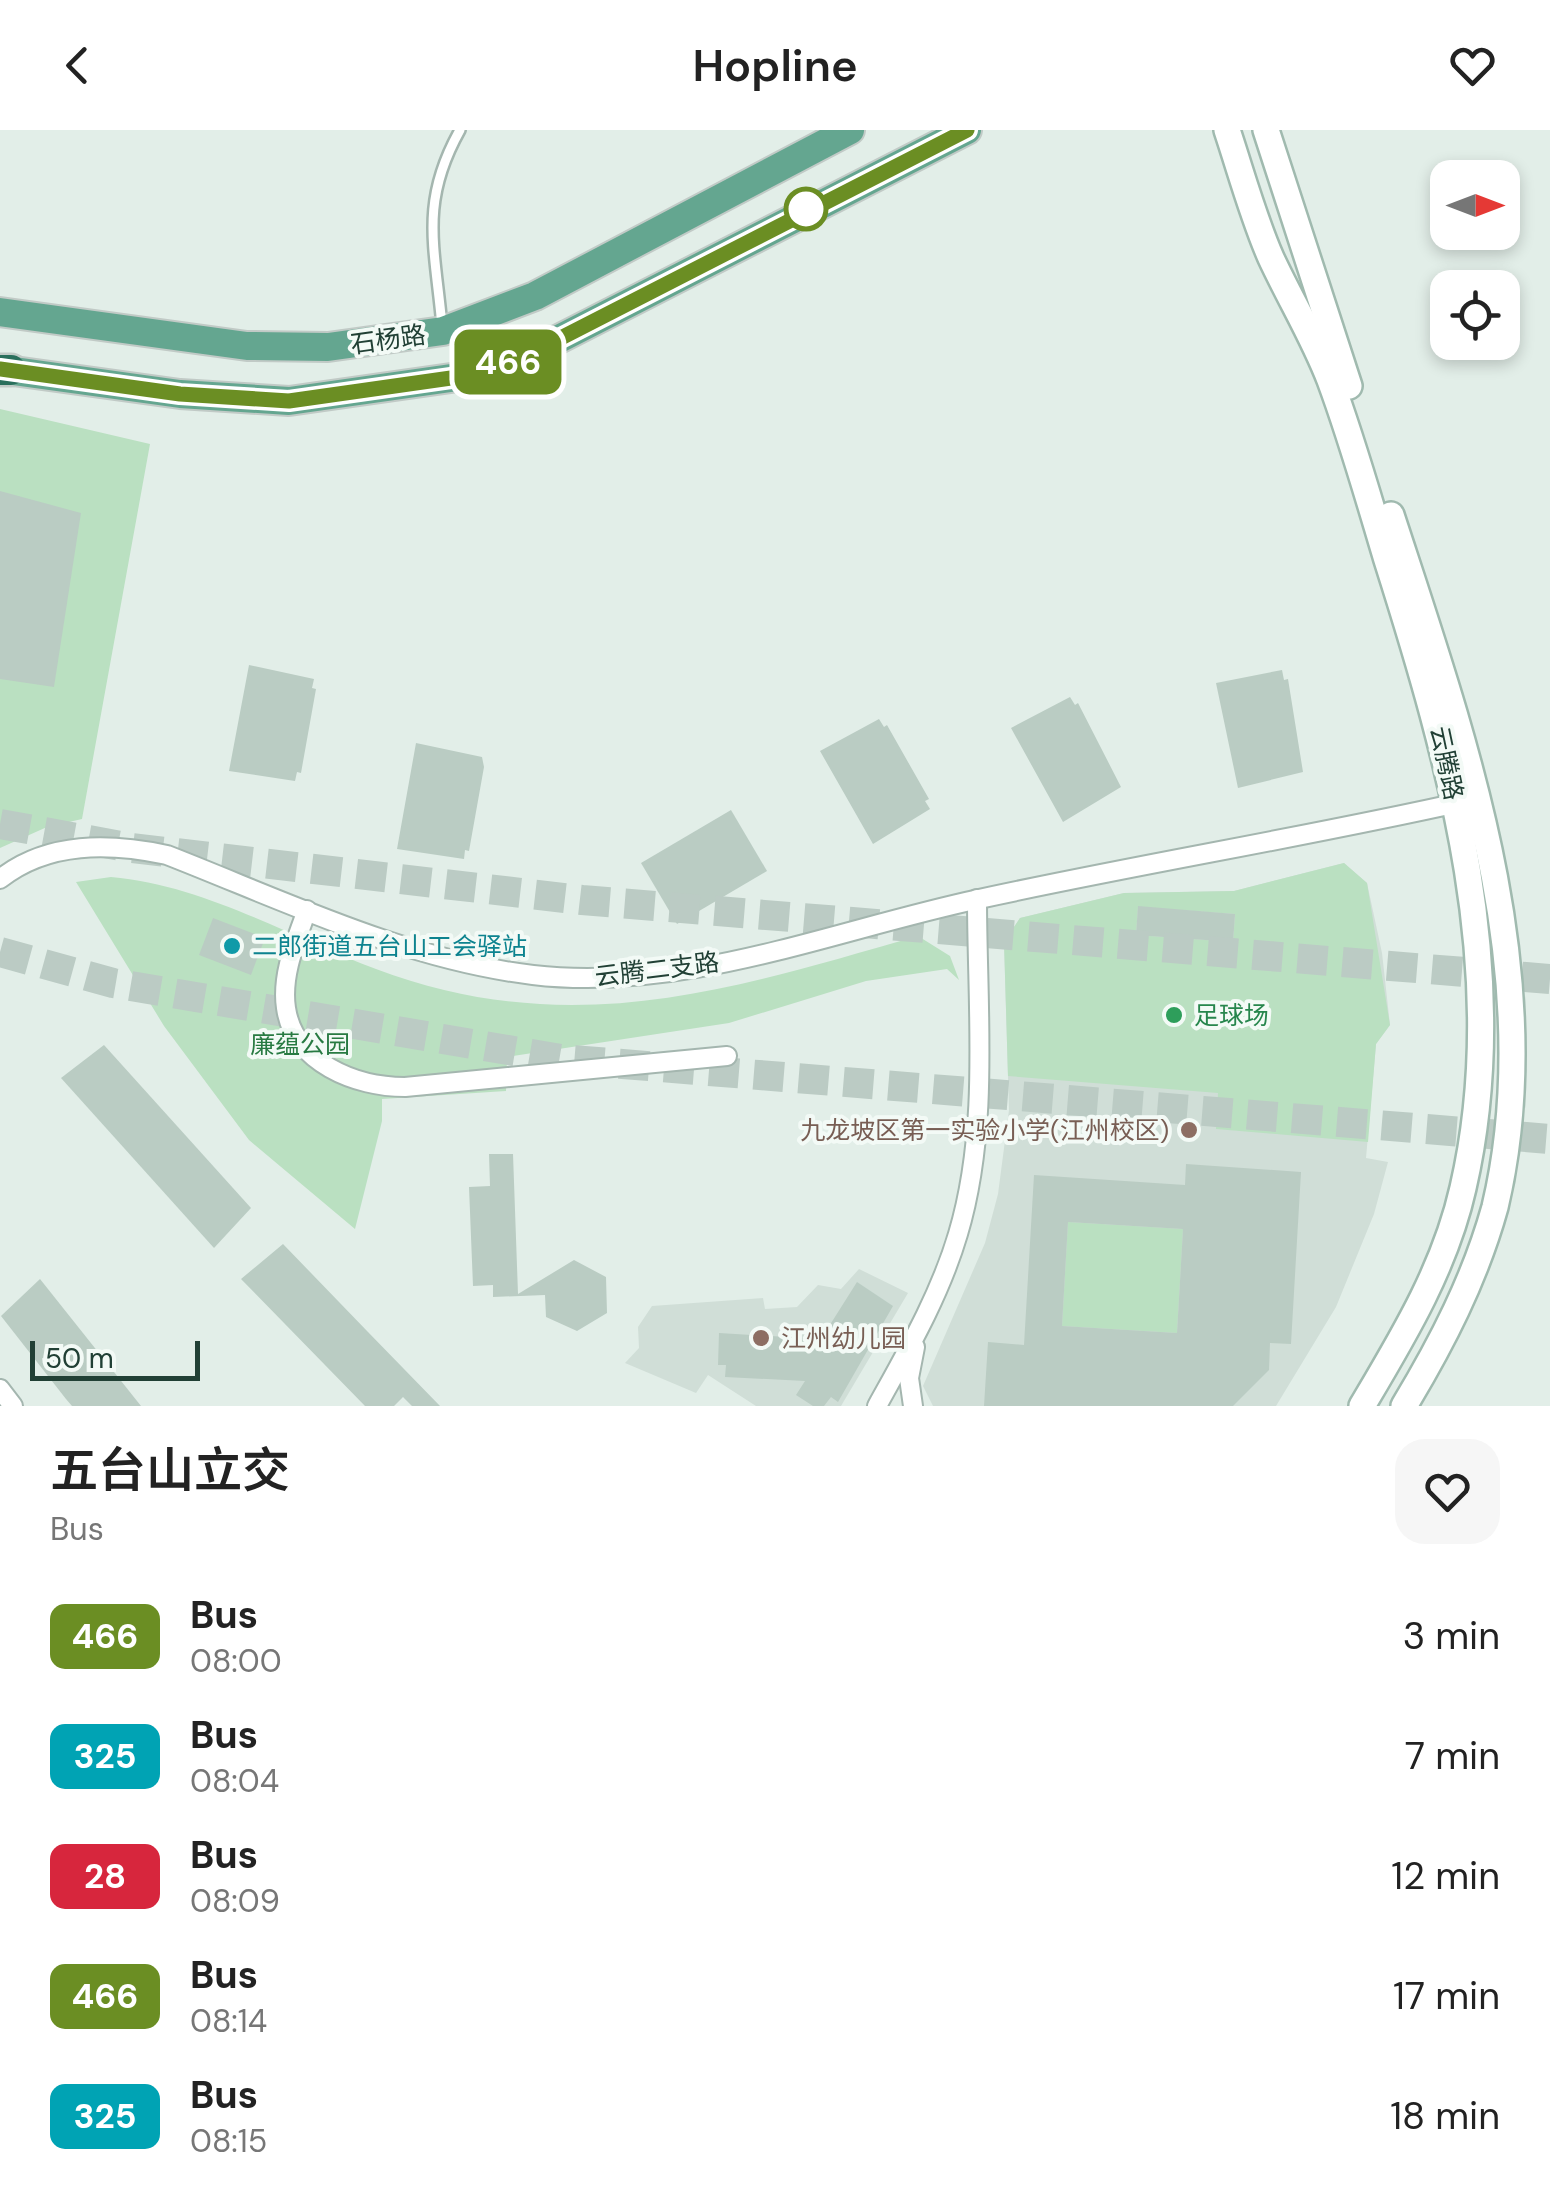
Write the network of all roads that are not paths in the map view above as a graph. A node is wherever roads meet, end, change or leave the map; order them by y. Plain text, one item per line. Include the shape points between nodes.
1 (460, 130) edge
2 (850, 130) edge
3 (967, 130) edge
4 (1226, 130) edge
5 (1266, 130) edge
6 (0, 312) edge
7 (443, 331) junction
8 (4, 370) edge
9 (1468, 801) junction
10 (0, 879) edge
11 (977, 900) junction
12 (307, 910) junction
13 (727, 1056) dead end
14 (918, 1332) junction
15 (1442, 1344) junction
16 (0, 1389) edge
17 (13, 1406) edge
18 (877, 1406) edge
19 (913, 1406) edge
20 (1362, 1406) edge
21 (1404, 1406) edge
22 (1422, 1406) edge

1 - 7 lane via 441,163 432,205
2 - 7 main road, 石杨路 via 536,296
3 - 8 main road, 石杨路 via 553,342 458,377 272,401
4 - 9 street, 云腾路 via 1269,253 1332,383
5 - 9 street, 云腾路
6 - 7 main road, 石杨路 via 247,346 328,347
9 - 11 street, 云腾二支路
9 - 15 street, 云腾路 via 1508,948 1512,1093 1496,1204
9 - 20 street, 云腾路 via 1482,1028 1472,1142 1463,1192 1430,1286
10 - 12 street, 云腾二支路 via 64,849 122,846 167,855
11 - 12 street, 云腾二支路 via 700,967 616,978 535,976 457,963
11 - 14 street via 975,1157 959,1232
12 - 13 street via 285,986 290,1026 318,1060 361,1083 405,1087
14 - 18 street
14 - 19 street
15 - 21 street, 云腾路
15 - 22 street
16 - 17 street

